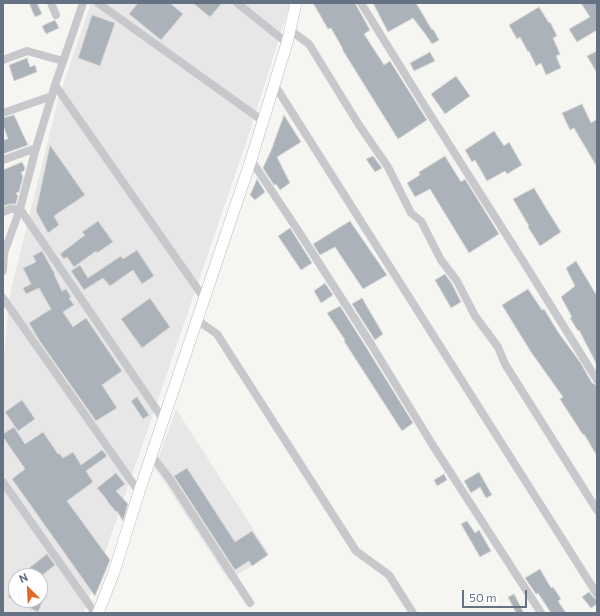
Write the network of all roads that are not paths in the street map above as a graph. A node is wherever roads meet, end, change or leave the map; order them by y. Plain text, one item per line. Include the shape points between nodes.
1 (51, 3) edge
2 (83, 3) edge
3 (98, 3) edge
4 (237, 3) edge
5 (296, 3) edge
6 (361, 3) edge
7 (56, 15) dead end
8 (290, 30) junction
9 (287, 43) junction
10 (3, 60) edge
11 (63, 61) junction
12 (55, 84) junction
13 (274, 84) junction
14 (52, 96) junction
15 (3, 113) edge
16 (263, 121) junction
17 (36, 148) junction
18 (3, 160) edge
19 (251, 160) junction
20 (20, 209) junction
21 (3, 212) edge
22 (3, 271) edge
23 (3, 298) edge
24 (204, 298) junction
25 (197, 320) junction
26 (597, 380) edge
27 (163, 419) junction
28 (151, 455) junction
29 (3, 482) edge
30 (139, 492) junction
31 (597, 510) edge
32 (597, 594) edge
33 (250, 603) dead end
34 (97, 613) edge
35 (414, 613) edge
36 (541, 613) edge

1 - 7 street
2 - 11 street
3 - 16 street
4 - 9 street
5 - 8 main road
6 - 26 street
8 - 9 main road
8 - 31 street via 309,44 388,167 411,213 421,221 441,260 457,281 476,316 498,347 505,364
9 - 13 main road
10 - 11 street via 27,51
11 - 12 street
12 - 14 street
12 - 24 street
13 - 16 main road
13 - 32 street
14 - 15 street
14 - 17 street
16 - 19 main road
17 - 18 street
17 - 20 street
19 - 24 main road
19 - 36 street
20 - 21 street
20 - 22 street via 4,253
20 - 27 street
23 - 30 street
24 - 25 main road
25 - 27 main road
25 - 35 street via 217,334 356,551 389,575
27 - 28 main road
28 - 30 main road
28 - 33 street via 169,478
29 - 34 street
30 - 34 main road via 114,572

